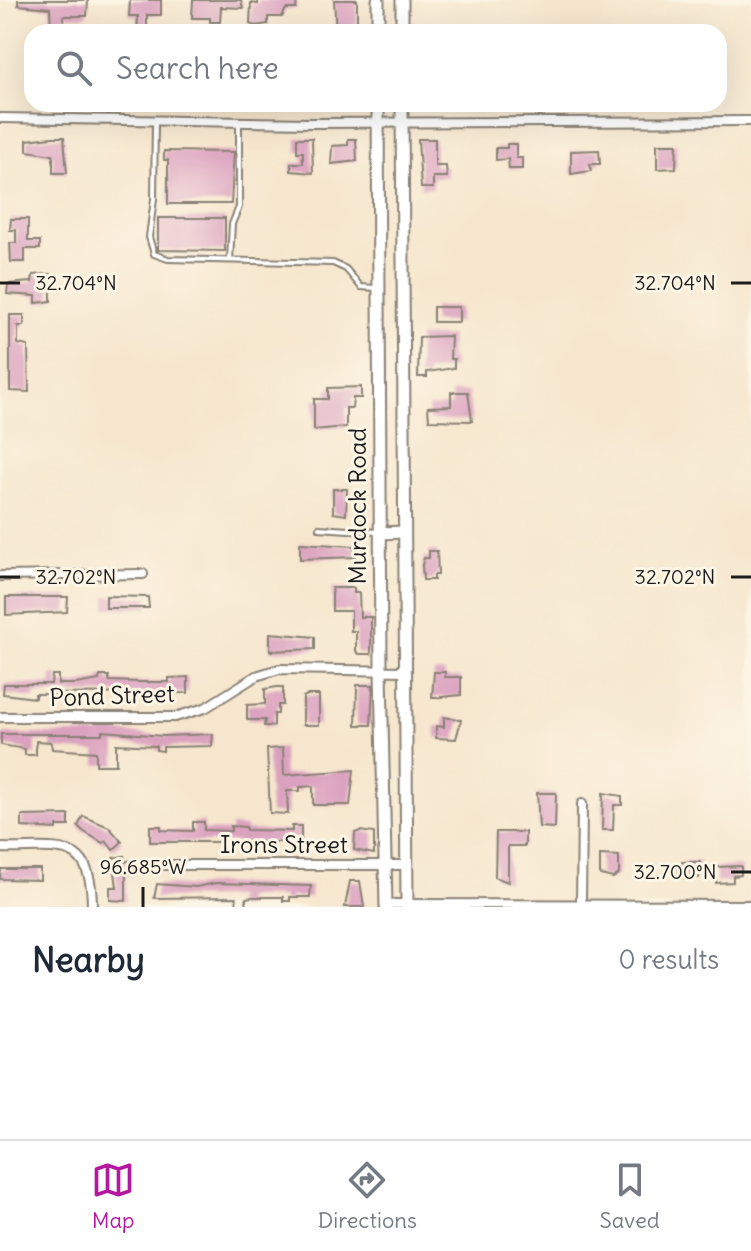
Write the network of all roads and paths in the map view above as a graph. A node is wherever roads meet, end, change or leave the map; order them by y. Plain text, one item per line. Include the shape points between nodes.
1 (378, 0) edge
2 (402, 0) edge
3 (378, 24) edge
4 (402, 24) edge
5 (378, 112) edge
6 (402, 112) edge
7 (0, 118) edge
8 (155, 120) junction
9 (239, 121) junction
10 (751, 121) edge
11 (402, 122) junction
12 (378, 123) junction
13 (230, 260) junction
14 (379, 288) junction
15 (380, 366) junction
16 (403, 366) junction
17 (319, 528) dead end
18 (404, 532) junction
19 (380, 533) junction
20 (143, 574) dead end
21 (0, 576) edge
22 (381, 671) junction
23 (405, 671) junction
24 (0, 717) edge
25 (582, 804) dead end
26 (0, 848) edge
27 (162, 865) dead end
28 (386, 865) junction
29 (407, 865) junction
30 (386, 905) edge
31 (407, 905) edge
32 (751, 905) edge
33 (581, 906) edge
34 (92, 907) edge

1 - 3 main road
2 - 4 main road
5 - 12 main road, Murdock Road
6 - 11 main road, Murdock Road
7 - 8 street
8 - 9 street
8 - 13 lane via 152,251 168,259
9 - 12 street
9 - 13 lane via 239,207 232,224
10 - 11 street
11 - 12 street
11 - 16 main road, Murdock Road
12 - 14 main road, Murdock Road
13 - 14 lane via 333,263 361,287
14 - 15 main road, Murdock Road
15 - 16 main road
15 - 19 main road, Murdock Road
16 - 18 main road, Murdock Road
17 - 19 lane
18 - 19 main road
18 - 23 main road, Murdock Road
19 - 22 main road, Murdock Road
20 - 21 street
22 - 23 street, Pond Street
22 - 24 street, Pond Street via 279,669 256,676 205,708 175,717
22 - 28 main road, Murdock Road
23 - 29 main road, Murdock Road
25 - 33 street
26 - 34 street via 72,850 85,860 91,876
27 - 28 street, Irons Street
28 - 29 street, Irons Street
28 - 30 main road, Murdock Road
29 - 31 main road, Murdock Road
30 - 31 street
31 - 33 street
32 - 33 street

